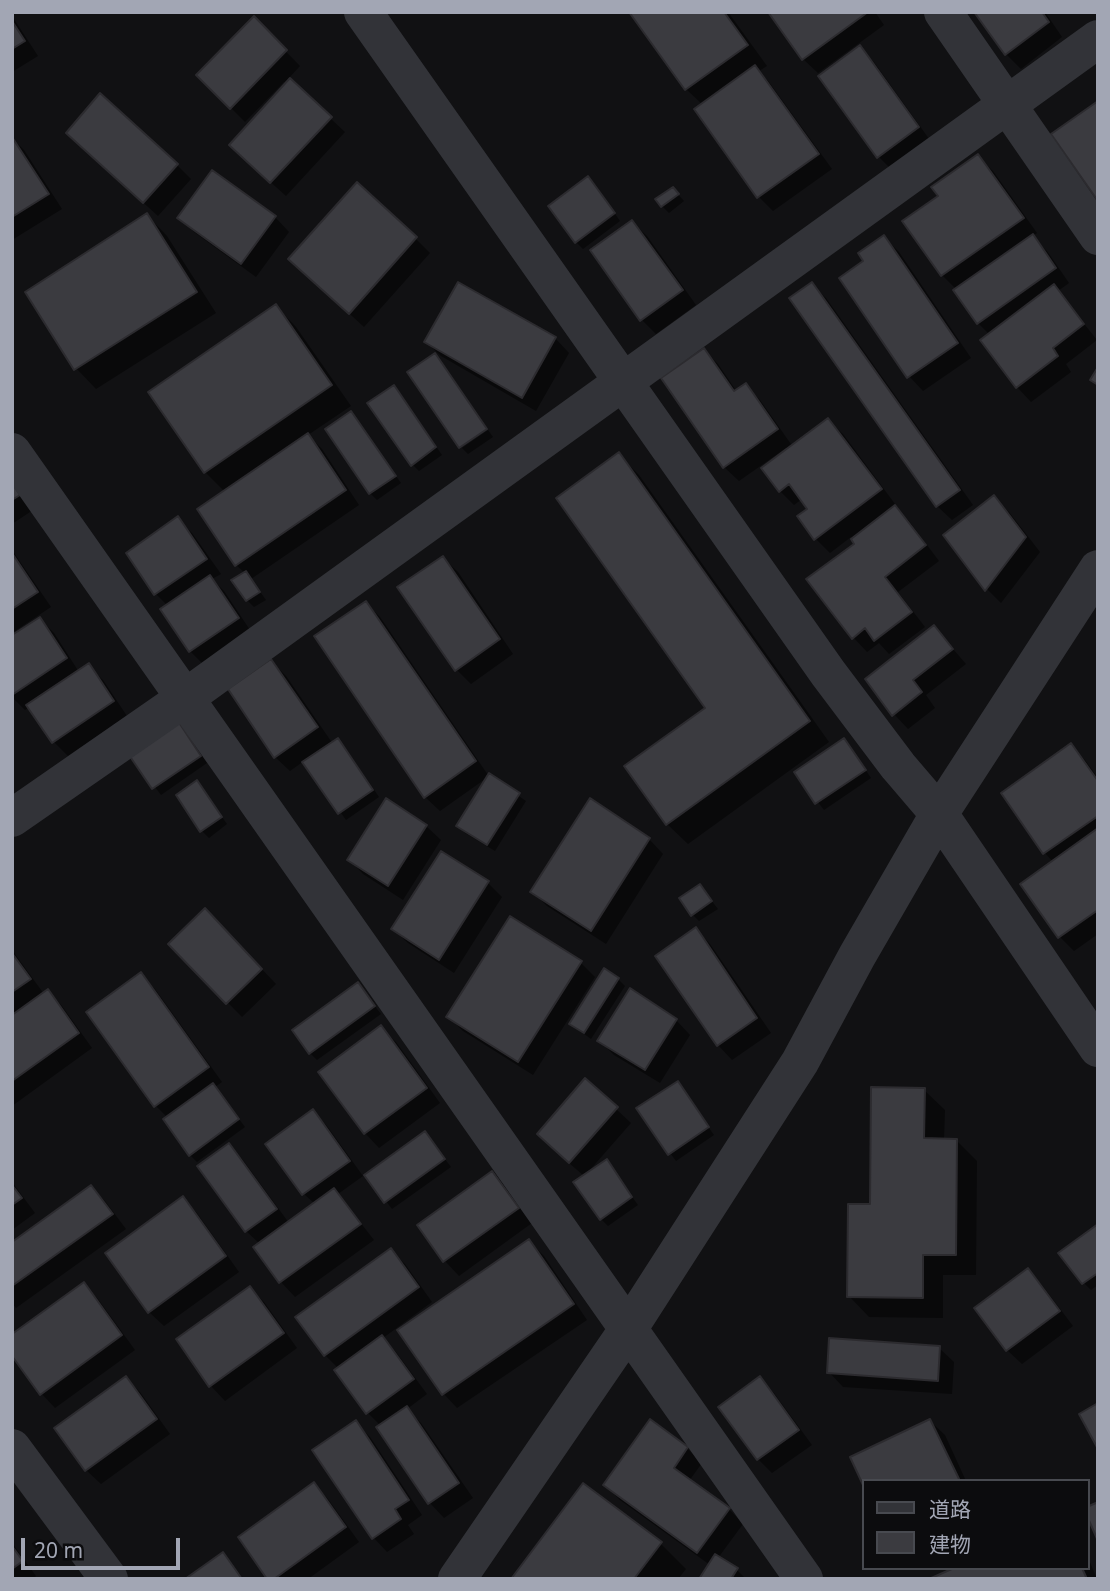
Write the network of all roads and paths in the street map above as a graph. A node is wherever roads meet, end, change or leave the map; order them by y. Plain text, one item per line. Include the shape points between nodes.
1 (363, 12) edge
2 (943, 12) edge
3 (1098, 39) edge
4 (1008, 103) junction
5 (1098, 236) edge
6 (624, 382) junction
7 (12, 452) edge
8 (1098, 569) edge
9 (185, 698) junction
10 (939, 814) junction
11 (12, 818) edge
12 (1098, 1048) edge
13 (629, 1328) junction
14 (12, 1448) edge
15 (109, 1579) edge
16 (457, 1579) edge
17 (804, 1579) edge

1 - 6 street
2 - 4 street
3 - 4 street
4 - 5 street
4 - 6 street
6 - 9 street
6 - 10 street via 828,673
7 - 9 street
8 - 10 street
9 - 11 street
9 - 13 street
10 - 12 street
10 - 13 street via 800,1062
13 - 16 street
13 - 17 street
14 - 15 street

